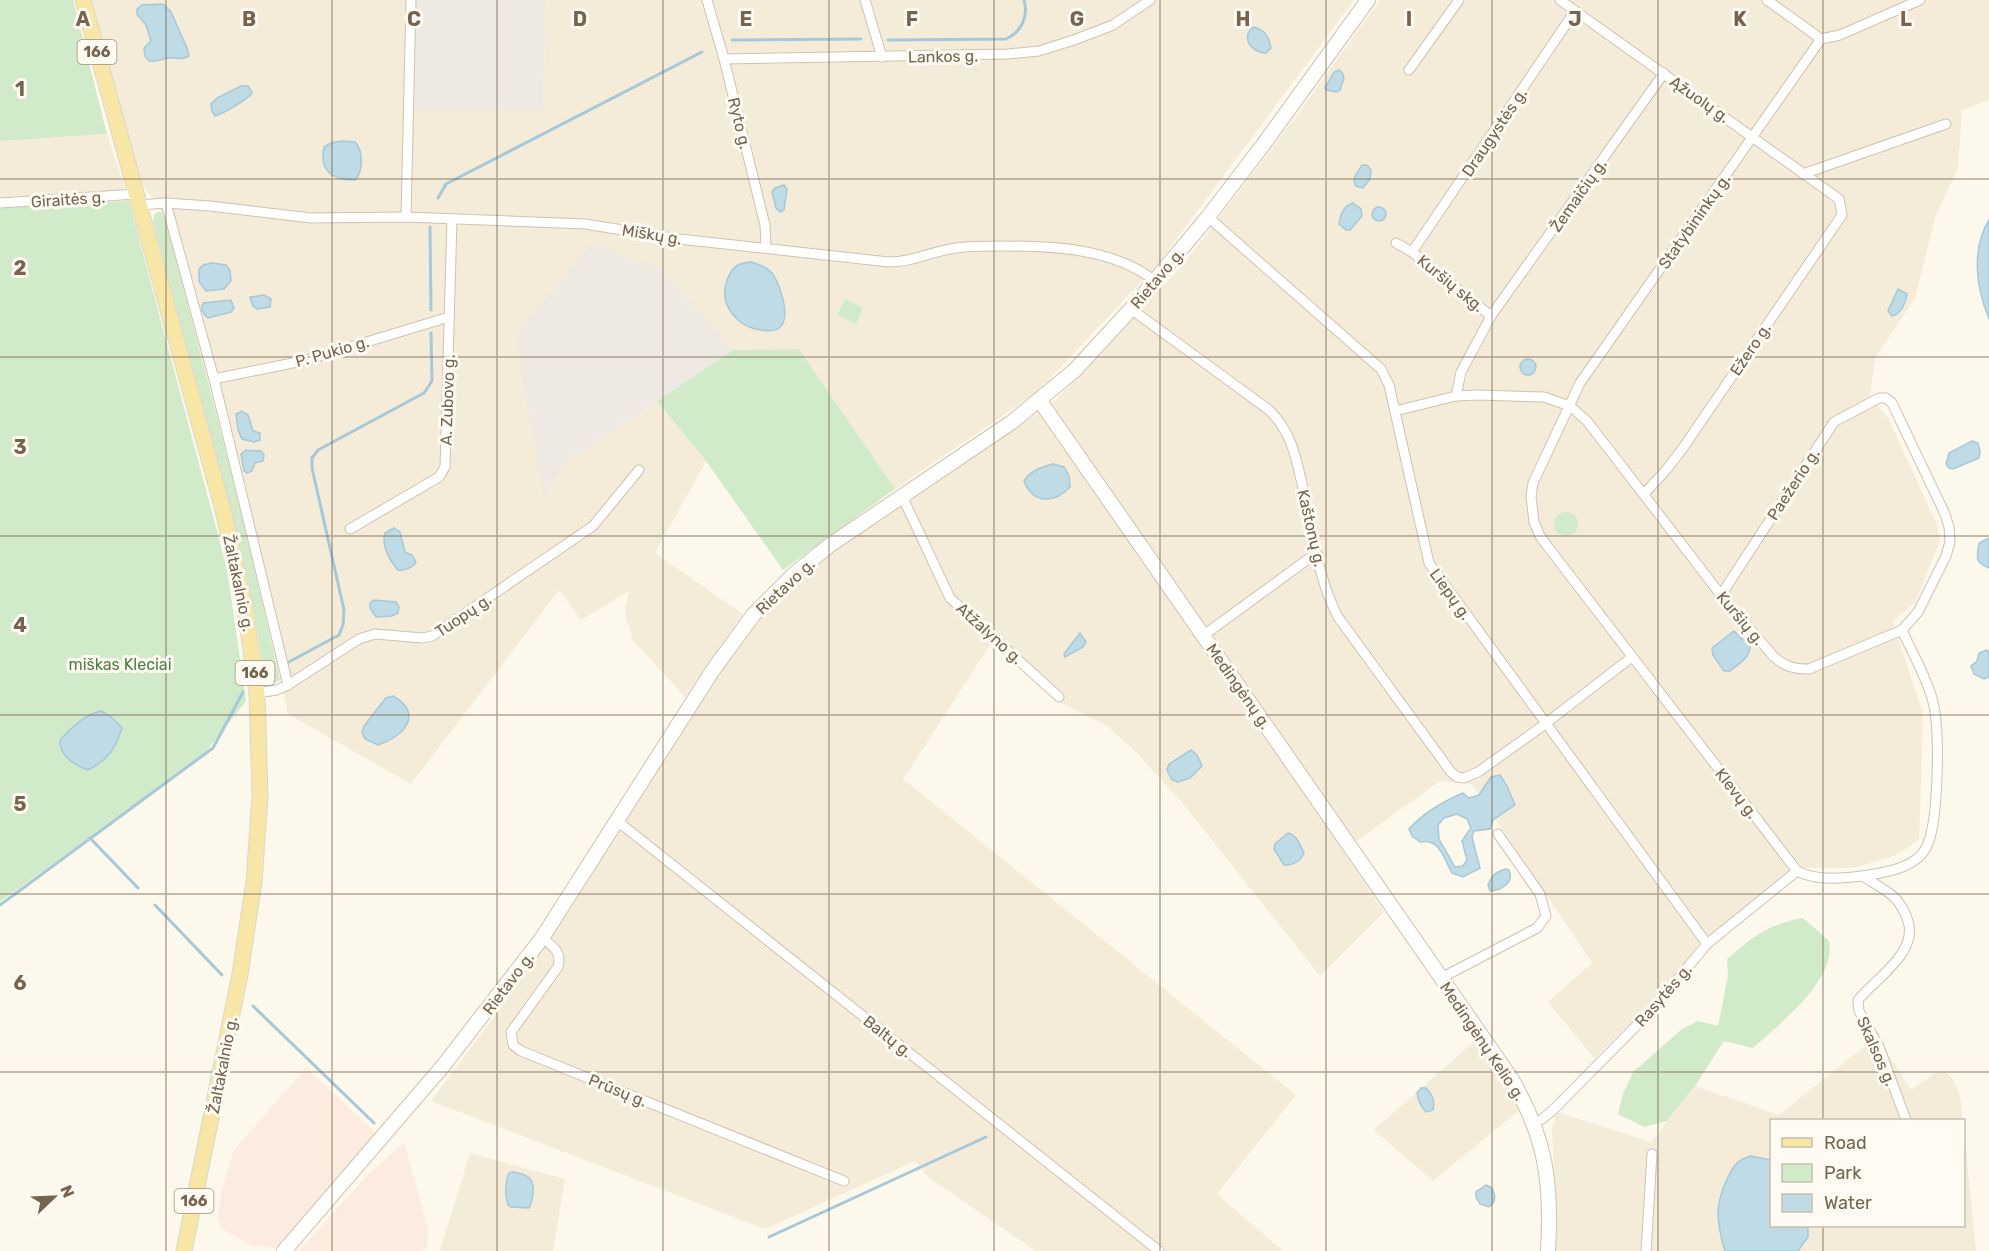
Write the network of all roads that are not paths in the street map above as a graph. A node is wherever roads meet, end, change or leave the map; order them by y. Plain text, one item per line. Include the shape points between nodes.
1 (82, 0) edge
2 (411, 0) edge
3 (707, 0) edge
4 (865, 0) edge
5 (1150, 0) edge
6 (1368, 0) edge
7 (1459, 0) edge
8 (1560, 0) edge
9 (1767, 0) edge
10 (1920, 0) edge
11 (1575, 11) junction
12 (1821, 39) junction
13 (882, 57) junction
14 (724, 59) junction
15 (1409, 70) dead end
16 (1664, 74) junction
17 (1946, 124) dead end
18 (1753, 137) junction
19 (1803, 174) junction
20 (138, 199) junction
21 (1839, 199) joint
22 (0, 203) edge
23 (166, 203) junction
24 (406, 217) junction
25 (1208, 217) junction
26 (452, 219) junction
27 (1395, 243) dead end
28 (766, 248) junction
29 (1412, 252) junction
30 (1155, 281) junction
31 (1131, 309) junction
32 (1491, 316) junction
33 (449, 317) junction
34 (214, 379) junction
35 (1456, 396) junction
36 (1886, 398) joint
37 (1040, 401) junction
38 (1570, 406) junction
39 (1395, 411) junction
40 (639, 470) dead end
41 (1644, 494) junction
42 (902, 496) junction
43 (350, 529) dead end
44 (1318, 555) junction
45 (1721, 595) junction
46 (1902, 630) junction
47 (1204, 635) junction
48 (1632, 657) junction
49 (288, 685) junction
50 (257, 693) junction
51 (1059, 697) dead end
52 (1546, 723) junction
53 (616, 820) junction
54 (1498, 834) dead end
55 (1797, 871) junction
56 (1863, 876) junction
57 (542, 938) junction
58 (1707, 944) junction
59 (1438, 975) junction
60 (1906, 1119) edge
61 (1534, 1123) junction
62 (1652, 1154) dead end
63 (844, 1181) dead end
64 (184, 1251) edge
65 (284, 1251) edge
66 (1159, 1251) edge
67 (1548, 1251) edge
68 (1646, 1251) edge

1 - 20 main road, Žaltakalnio g. / 166
2 - 24 street
3 - 14 street, Ryto g.
4 - 13 street
5 - 13 street, Lankos g. via 1113,25 1039,51
6 - 25 main road, Rietavo g.
7 - 15 street
8 - 11 street, Ąžuolų g.
9 - 12 street
10 - 12 street
11 - 16 street, Ąžuolų g.
11 - 29 street, Draugystės g.
12 - 18 street, Statybininkų g.
13 - 14 street, Lankos g.
14 - 28 street, Ryto g. via 765,225
16 - 18 street, Ąžuolų g.
16 - 32 street, Žemaičių g.
17 - 19 street
18 - 19 street, Ąžuolų g.
18 - 38 street, Statybininkų g. via 1580,383
19 - 21 street, Ąžuolų g.
20 - 22 street, Giraitės g.
20 - 23 street, Miškų g.
20 - 50 main road, Žaltakalnio g. / 166 via 232,548
21 - 41 street, Ežero g. via 1842,215 1683,448
23 - 24 street, Miškų g. via 311,218
23 - 34 street
24 - 26 street, Miškų g.
25 - 30 main road, Rietavo g.
25 - 39 street, Liepų g. via 1382,369
26 - 28 street, Miškų g. via 585,224
26 - 33 street, A. Zubovo g.
27 - 29 street, Kuršių skg.
28 - 30 street, Miškų g. via 899,262 955,248 1041,246 1104,257
29 - 32 street, Kuršių skg.
30 - 31 main road, Rietavo g.
31 - 37 main road, Rietavo g. via 1075,370
31 - 44 street, Kaštonų g. via 1278,419 1296,454
32 - 35 street, Kuršių skg. via 1461,372
33 - 34 street, P. Pukio g. via 307,360
33 - 43 street, A. Zubovo g. via 445,467 439,477
34 - 49 street
35 - 38 street, Kuršių g. via 1544,397
35 - 39 street, Kuršių g.
36 - 45 street, Paežerio g. via 1834,422
36 - 46 street, Kuršių g. via 1892,403 1949,527 1946,556 1918,612
37 - 42 main road, Rietavo g.
37 - 47 main road, Medingėnų g.
38 - 41 street, Kuršių g. via 1587,421
38 - 48 street, Klevų g. via 1533,483 1534,522 1540,536
39 - 52 street, Liepų g. via 1429,563
40 - 49 street, Tuopų g. via 593,526 432,636 375,634 359,639
41 - 45 street, Kuršių g.
42 - 51 street, Atžalyno g. via 950,598
42 - 53 main road, Rietavo g. via 830,545 754,614
44 - 47 street
44 - 52 street, Kaštonų g. via 1338,617 1457,777 1478,772
45 - 46 street, Kuršių g. via 1774,657 1796,669 1809,669
46 - 56 street via 1933,703 1938,768 1932,827 1926,848 1918,857 1896,869
47 - 59 main road, Medingėnų g.
48 - 52 street
48 - 55 street, Klevų g.
49 - 50 street, Tuopų g.
50 - 64 main road, Žaltakalnio g. / 166 via 260,796 254,882 240,974
52 - 58 street, Liepų g.
53 - 57 main road, Rietavo g.
53 - 66 street, Baltų g.
54 - 59 street via 1540,894 1546,916 1537,928
55 - 56 street via 1818,878
55 - 58 street, Rasytės g.
56 - 60 street, Skalsos g. via 1894,898 1905,911 1910,926 1909,941 1901,955 1858,1000 1859,1011 1879,1047
57 - 63 street, Prūsų g. via 558,951 558,967 511,1032 513,1045
57 - 65 main road, Rietavo g. via 443,1066
58 - 61 street, Rasytės g. via 1652,1010 1552,1111
59 - 61 main road, Medingėnų Kelio g. via 1511,1078
61 - 67 main road, Medingėnų Kelio g. via 1549,1192
62 - 68 street

